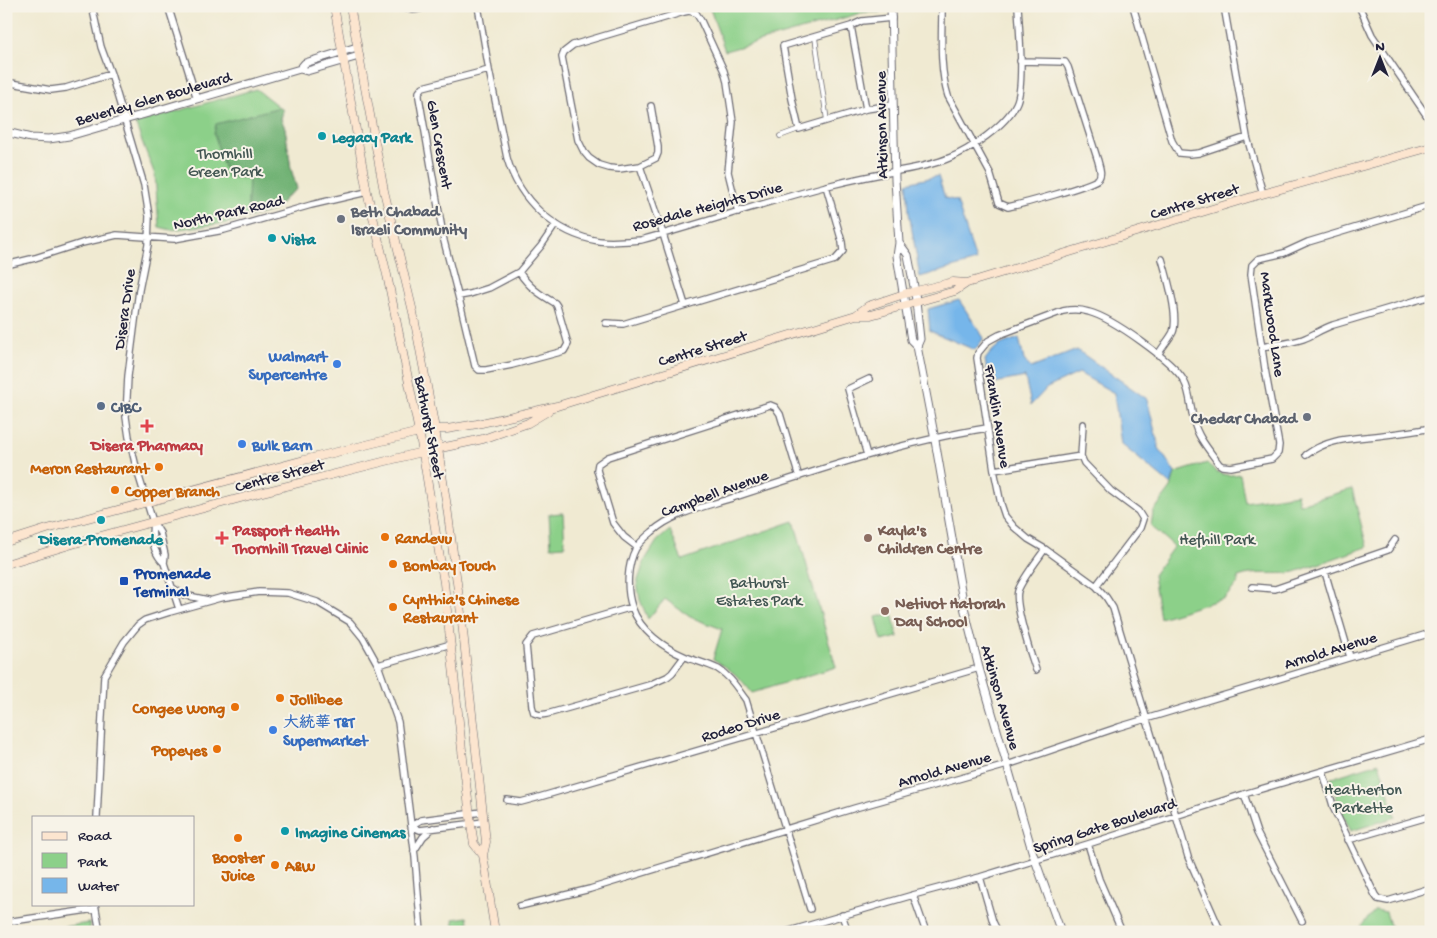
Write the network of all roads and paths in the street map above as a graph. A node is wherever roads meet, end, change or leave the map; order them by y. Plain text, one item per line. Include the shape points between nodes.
1 (92, 6) edge
2 (168, 6) edge
3 (334, 6) edge
4 (350, 6) edge
5 (403, 6) edge
6 (429, 6) edge
7 (478, 6) edge
8 (891, 6) edge
9 (942, 6) edge
10 (1018, 6) edge
11 (1133, 6) edge
12 (1224, 6) edge
13 (1359, 6) edge
14 (892, 18) junction
15 (851, 26) junction
16 (815, 37) junction
17 (357, 47) junction
18 (342, 51) junction
19 (359, 56) junction
20 (343, 60) junction
21 (1020, 61) junction
22 (300, 69) junction
23 (489, 70) junction
24 (111, 74) junction
25 (6, 82) edge
26 (197, 99) junction
27 (893, 105) junction
28 (651, 106) dead end
29 (866, 109) junction
30 (124, 119) junction
31 (827, 121) junction
32 (1431, 122) edge
33 (799, 129) junction
34 (8, 132) edge
35 (780, 136) dead end
36 (1247, 137) junction
37 (974, 144) junction
38 (1431, 147) edge
39 (640, 166) junction
40 (895, 172) junction
41 (826, 186) junction
42 (367, 192) junction
43 (1263, 194) junction
44 (1431, 205) edge
45 (738, 212) junction
46 (556, 224) junction
47 (663, 234) junction
48 (148, 238) junction
49 (899, 243) junction
50 (1162, 259) dead end
51 (6, 264) edge
52 (519, 272) junction
53 (967, 283) junction
54 (915, 292) junction
55 (904, 294) junction
56 (459, 296) junction
57 (1431, 296) edge
58 (916, 302) junction
59 (685, 305) junction
60 (906, 305) junction
61 (856, 315) junction
62 (606, 323) dead end
63 (917, 346) junction
64 (1262, 346) junction
65 (1158, 354) junction
66 (869, 379) dead end
67 (557, 406) junction
68 (1083, 424) dead end
69 (987, 428) junction
70 (1431, 428) edge
71 (435, 429) junction
72 (419, 432) junction
73 (934, 437) junction
74 (437, 448) junction
75 (422, 452) junction
76 (1277, 455) joint
77 (868, 456) junction
78 (1081, 456) junction
79 (1306, 456) dead end
80 (994, 470) junction
81 (799, 477) junction
82 (148, 502) junction
83 (153, 522) junction
84 (1395, 540) dead end
85 (6, 542) edge
86 (637, 548) junction
87 (1045, 549) junction
88 (6, 564) edge
89 (1325, 572) junction
90 (1096, 586) junction
91 (172, 587) junction
92 (1252, 587) dead end
93 (210, 601) junction
94 (632, 608) junction
95 (179, 610) junction
96 (1431, 633) edge
97 (451, 644) junction
98 (684, 656) junction
99 (1350, 657) junction
100 (378, 664) junction
101 (979, 668) junction
102 (1036, 670) dead end
103 (1146, 719) junction
104 (755, 733) junction
105 (1431, 739) edge
106 (1007, 765) junction
107 (1323, 772) junction
108 (1244, 794) junction
109 (507, 800) dead end
110 (482, 812) junction
111 (470, 814) junction
112 (97, 816) edge
113 (1176, 816) junction
114 (1431, 816) edge
115 (484, 822) junction
116 (471, 823) junction
117 (411, 826) junction
118 (434, 828) junction
119 (785, 829) junction
120 (1348, 840) junction
121 (1088, 844) junction
122 (414, 851) junction
123 (483, 855) junction
124 (1035, 860) junction
125 (980, 877) junction
126 (1431, 888) edge
127 (913, 894) junction
128 (520, 906) dead end
129 (95, 907) edge
130 (810, 910) dead end
131 (842, 915) junction
132 (1302, 921) dead end
133 (6, 922) edge
134 (100, 932) edge
135 (421, 932) edge
136 (495, 932) edge
137 (786, 932) edge
138 (848, 932) edge
139 (926, 932) edge
140 (998, 932) edge
141 (1060, 932) edge
142 (1122, 932) edge
143 (1221, 932) edge

1 - 24 street, Disera Drive via 101,48
2 - 26 street
3 - 18 main road, Bathurst Street
4 - 17 main road, Bathurst Street
5 - 6 street via 413,11
7 - 23 street, Rosedale Heights Drive
8 - 14 street, Atkinson Avenue
9 - 37 street via 944,82
10 - 21 street, Rosedale Heights Drive
11 - 36 street via 1172,141 1179,153 1199,153
12 - 36 street
13 - 32 street via 1372,35
14 - 15 street via 862,21
14 - 27 street, Atkinson Avenue
15 - 16 street
15 - 29 street
16 - 31 street
16 - 33 street via 783,46
17 - 18 street, Beverley Glen Boulevard
17 - 19 main road, Bathurst Street
18 - 20 main road, Bathurst Street
18 - 22 street, Beverley Glen Boulevard via 305,63
19 - 20 street, Beverley Glen Boulevard
19 - 71 main road, Bathurst Street
20 - 22 street, Beverley Glen Boulevard via 307,71
20 - 42 main road, Bathurst Street
21 - 37 street, Rosedale Heights Drive via 1017,104 1004,122
21 - 37 street via 1065,62 1068,66 1098,161 1098,179 1016,206 1004,206 998,200 990,173
22 - 26 street, Beverley Glen Boulevard
23 - 46 street, Rosedale Heights Drive via 510,170 534,207
23 - 56 street, Glen Crescent via 423,87 419,92 444,241
24 - 25 street via 51,90
24 - 30 street, Disera Drive
26 - 30 street, Beverley Glen Boulevard
27 - 29 street
27 - 40 street, Atkinson Avenue
28 - 39 street via 658,153 656,158
29 - 31 street
30 - 34 street, Beverley Glen Boulevard via 50,139
30 - 48 street, Disera Drive via 144,185 149,216
31 - 33 street
33 - 35 street
36 - 43 street
37 - 40 street, Rosedale Heights Drive via 947,160
38 - 43 main road, Centre Street
39 - 45 street via 609,168 599,165 584,152 578,140 562,57 573,45 684,12 696,13 727,82 733,122 728,172
39 - 47 street
40 - 41 street, Rosedale Heights Drive
40 - 49 street, Atkinson Avenue
41 - 45 street, Rosedale Heights Drive
41 - 59 street via 842,242 843,251 839,257
42 - 48 street, North Park Road via 224,230 174,239
42 - 72 main road, Bathurst Street
43 - 53 main road, Centre Street
44 - 64 street, Markwood Lane via 1255,261 1251,274
45 - 47 street, Rosedale Heights Drive
46 - 47 street, Rosedale Heights Drive via 569,232 600,241 642,240
46 - 52 street
47 - 59 street
48 - 51 street, North Park Road via 117,235
48 - 82 street, Disera Drive via 128,376 126,416 136,467
49 - 54 street, Atkinson Avenue via 908,255
49 - 55 street, Atkinson Avenue via 897,256
50 - 65 street via 1174,325
52 - 56 street via 489,288
52 - 56 street via 530,286 557,306 568,344 564,351 479,370 472,358
53 - 54 main road, Centre Street via 952,282
53 - 58 main road, Centre Street via 955,291
54 - 55 main road, Centre Street
54 - 58 street, Atkinson Avenue
55 - 60 street, Atkinson Avenue
55 - 61 main road, Centre Street via 868,306
57 - 64 street via 1333,325 1293,342
58 - 60 main road, Centre Street
58 - 63 street, Atkinson Avenue via 920,339
59 - 62 street via 623,324
60 - 61 main road, Centre Street via 871,315
60 - 63 street, Atkinson Avenue via 911,340
61 - 67 main road, Centre Street
63 - 73 street, Atkinson Avenue
64 - 76 street, Markwood Lane via 1279,445
65 - 69 street, Franklin Avenue via 1102,316 1080,310 1063,311 999,335 988,341 978,353 976,364
65 - 76 street, Franklin Avenue via 1183,379 1196,430 1219,464 1231,466
66 - 77 street via 848,389
67 - 71 main road, Centre Street via 477,424
67 - 74 main road, Centre Street via 528,423
68 - 78 street
69 - 73 street, Campbell Avenue
69 - 80 street, Franklin Avenue
70 - 79 street via 1343,439 1316,448
71 - 72 main road, Centre Street
71 - 74 main road, Bathurst Street
72 - 75 main road, Bathurst Street
72 - 82 main road, Centre Street
73 - 77 street, Campbell Avenue
73 - 101 street, Atkinson Avenue via 962,599
74 - 75 main road, Centre Street
74 - 110 main road, Bathurst Street via 447,507
75 - 83 main road, Centre Street
75 - 97 main road, Bathurst Street
77 - 81 street, Campbell Avenue
78 - 80 street
78 - 90 street via 1095,476 1138,511 1143,519 1140,528
80 - 87 street, Franklin Avenue via 1005,516 1014,527
81 - 86 street, Campbell Avenue via 675,517 652,531
81 - 86 street via 780,414 770,405 608,457 598,464 597,470 611,514 624,537
82 - 83 street, Disera Drive
82 - 85 main road, Centre Street
83 - 88 main road, Centre Street
83 - 91 street, Disera Drive via 151,535 157,556 164,563
84 - 89 street via 1388,550
86 - 94 street, Campbell Avenue via 628,586
87 - 90 street, Franklin Avenue
87 - 102 street via 1017,597
89 - 92 street via 1275,589
89 - 99 street
90 - 103 street, Franklin Avenue via 1113,608
91 - 93 street via 184,595
91 - 95 street, Disera Drive
93 - 95 street
93 - 100 street via 259,592 288,593 317,602 350,622
94 - 98 street, Campbell Avenue via 658,642
94 - 98 street via 533,636 528,641 526,655 534,713 547,714 650,685 672,673
95 - 112 street via 138,625 104,676
96 - 99 street, Arnold Avenue
97 - 100 street
97 - 111 main road, Bathurst Street
98 - 104 street, Campbell Avenue via 717,669 730,679 746,700
99 - 103 street, Arnold Avenue
100 - 117 street via 398,722
101 - 104 street, Rodeo Drive
101 - 106 street, Atkinson Avenue
103 - 106 street, Arnold Avenue
103 - 113 street, Franklin Avenue
104 - 109 street, Rodeo Drive via 536,798 521,802
104 - 119 street, Campbell Avenue
105 - 107 street, Spring Gate Boulevard
106 - 119 street, Arnold Avenue
106 - 124 street, Atkinson Avenue
107 - 108 street, Spring Gate Boulevard
107 - 120 street
108 - 113 street, Spring Gate Boulevard
108 - 132 street via 1257,833
110 - 111 street
110 - 115 main road, Bathurst Street
111 - 116 main road, Bathurst Street
111 - 117 street via 421,820
113 - 121 street, Spring Gate Boulevard
113 - 143 street, Franklin Avenue via 1188,857
114 - 120 street
115 - 116 street
115 - 123 main road, Bathurst Street via 486,842
116 - 118 street
116 - 123 main road, Bathurst Street via 474,844
117 - 118 street via 420,830
117 - 122 street
118 - 122 street
119 - 128 street, Arnold Avenue via 590,889
119 - 130 street, Campbell Avenue
120 - 126 street via 1378,899 1388,901
121 - 124 street, Spring Gate Boulevard
121 - 142 street via 1098,879
122 - 135 street
123 - 136 main road, Bathurst Street
124 - 125 street, Spring Gate Boulevard
124 - 141 street, Atkinson Avenue
125 - 127 street, Spring Gate Boulevard
125 - 140 street
127 - 131 street, Spring Gate Boulevard
127 - 139 street
129 - 133 street
129 - 134 street
131 - 137 street, Spring Gate Boulevard
131 - 138 street

